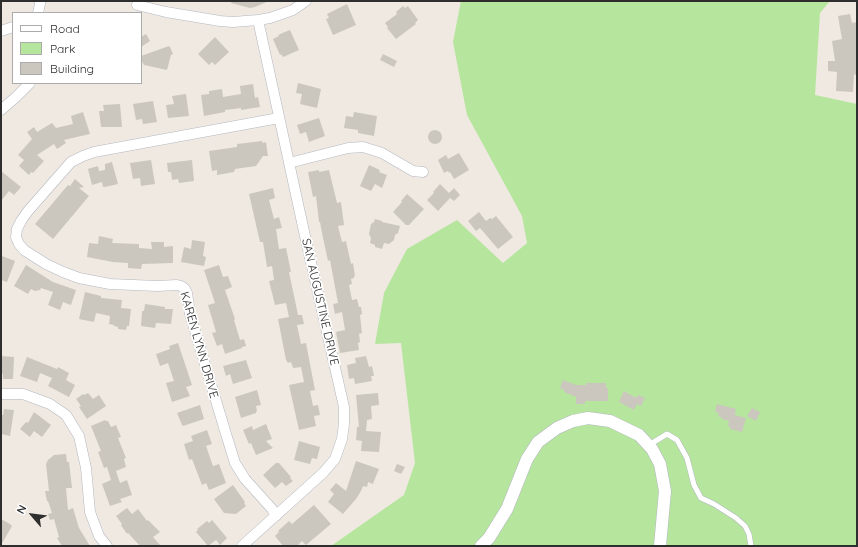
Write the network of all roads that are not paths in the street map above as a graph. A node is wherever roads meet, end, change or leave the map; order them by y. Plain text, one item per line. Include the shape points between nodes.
1 (40, 1) edge
2 (306, 1) edge
3 (136, 6) edge
4 (38, 12) edge
5 (258, 20) junction
6 (12, 27) edge
7 (1, 31) edge
8 (29, 84) edge
9 (1, 110) edge
10 (279, 118) junction
11 (289, 163) junction
12 (423, 172) dead end
13 (1, 394) edge
14 (649, 445) junction
15 (276, 516) junction
16 (107, 546) edge
17 (242, 546) edge
18 (481, 546) edge
19 (660, 546) edge
20 (750, 546) edge

1 - 4 street
2 - 5 street via 284,14
3 - 5 street via 220,21
5 - 10 street, SAN AUGUSTINE DRIVE
6 - 7 street
8 - 9 street
10 - 11 street, SAN AUGUSTINE DRIVE
10 - 15 street, KAREN LYNN DRIVE via 82,156 71,162 28,211 17,229 16,237 24,250 46,264 79,278 110,284 177,285 185,289 190,314 235,463
11 - 12 street via 348,148 363,147 382,153 413,171
11 - 15 street, SAN AUGUSTINE DRIVE via 344,407 344,424 335,459
13 - 16 street via 23,394 50,404 66,415 79,436 86,468 90,512 99,536
14 - 18 street via 639,435 610,421 588,418 557,428 538,442 527,460 506,509 489,538
14 - 19 street via 660,464 665,491
14 - 20 lane via 667,434 677,440 687,458 694,485 701,498 745,526
15 - 17 street, SAN AUGUSTINE DRIVE

